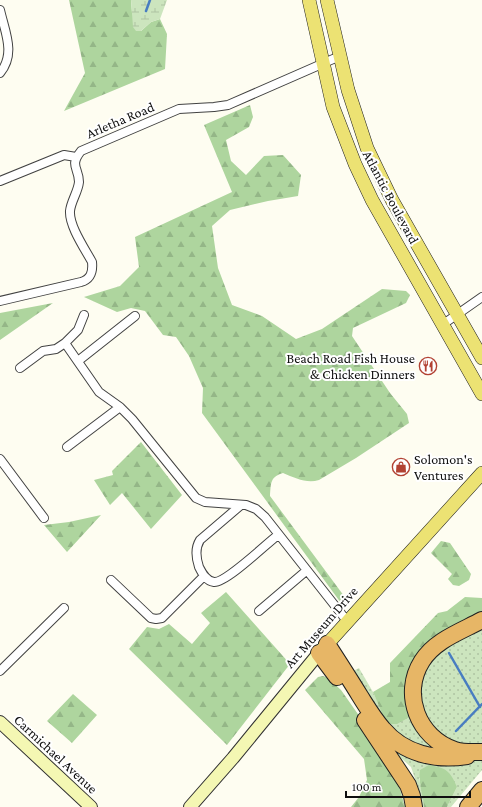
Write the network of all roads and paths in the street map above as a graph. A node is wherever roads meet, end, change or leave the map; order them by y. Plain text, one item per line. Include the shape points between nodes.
1 (309, 0) edge
2 (327, 0) edge
3 (0, 10) edge
4 (340, 56) junction
5 (324, 64) junction
6 (2, 71) edge
7 (76, 157) junction
8 (0, 181) edge
9 (482, 297) edge
10 (0, 301) edge
11 (457, 314) junction
12 (84, 316) dead end
13 (135, 316) dead end
14 (442, 325) junction
15 (65, 342) junction
16 (482, 358) edge
17 (78, 362) junction
18 (20, 368) dead end
19 (482, 394) edge
20 (120, 408) junction
21 (67, 447) dead end
22 (0, 459) edge
23 (482, 473) edge
24 (241, 505) junction
25 (44, 518) dead end
26 (278, 535) junction
27 (306, 571) junction
28 (204, 576) junction
29 (111, 580) dead end
30 (64, 608) dead end
31 (259, 611) dead end
32 (482, 620) edge
33 (347, 622) junction
34 (323, 648) junction
35 (0, 671) edge
36 (0, 722) edge
37 (482, 752) edge
38 (482, 790) edge
39 (91, 807) edge
40 (190, 807) edge
41 (414, 807) edge
42 (468, 807) edge

1 - 5 main road, Atlantic Boulevard
2 - 4 main road, Atlantic Boulevard
3 - 6 street via 9,51
4 - 5 street, Arletha Road
4 - 11 main road, Atlantic Boulevard via 356,118 367,148 392,200
5 - 7 street, Arletha Road via 228,105 179,109 81,151
5 - 14 main road, Atlantic Boulevard via 334,107 350,154
7 - 8 street via 64,155
7 - 10 street, Arletha Road via 75,168 79,179 70,218 92,262 92,274 81,282
9 - 11 street
11 - 14 street
11 - 16 main road, Atlantic Boulevard
12 - 15 street via 78,330
13 - 17 street
14 - 19 main road, Atlantic Boulevard
15 - 17 street
15 - 18 street via 56,349 44,351
17 - 20 street via 99,392
20 - 21 street
20 - 24 street via 143,432 196,498 205,502
22 - 25 street
23 - 33 main road, Art Museum Drive
24 - 26 street via 256,509
24 - 28 street via 196,546 197,561
26 - 27 street
26 - 28 street via 227,578 214,582
27 - 31 street
27 - 33 street
28 - 29 street via 162,618 156,620
30 - 35 street
32 - 37 highway via 444,640 422,660 413,684 413,699 415,712 421,724 436,740 455,750
33 - 34 main road, Art Museum Drive
34 - 37 highway via 377,722 399,743 436,758
34 - 40 street, Art Museum Drive
34 - 41 highway via 378,742 408,785
36 - 39 street, Carmichael Avenue
38 - 42 highway

